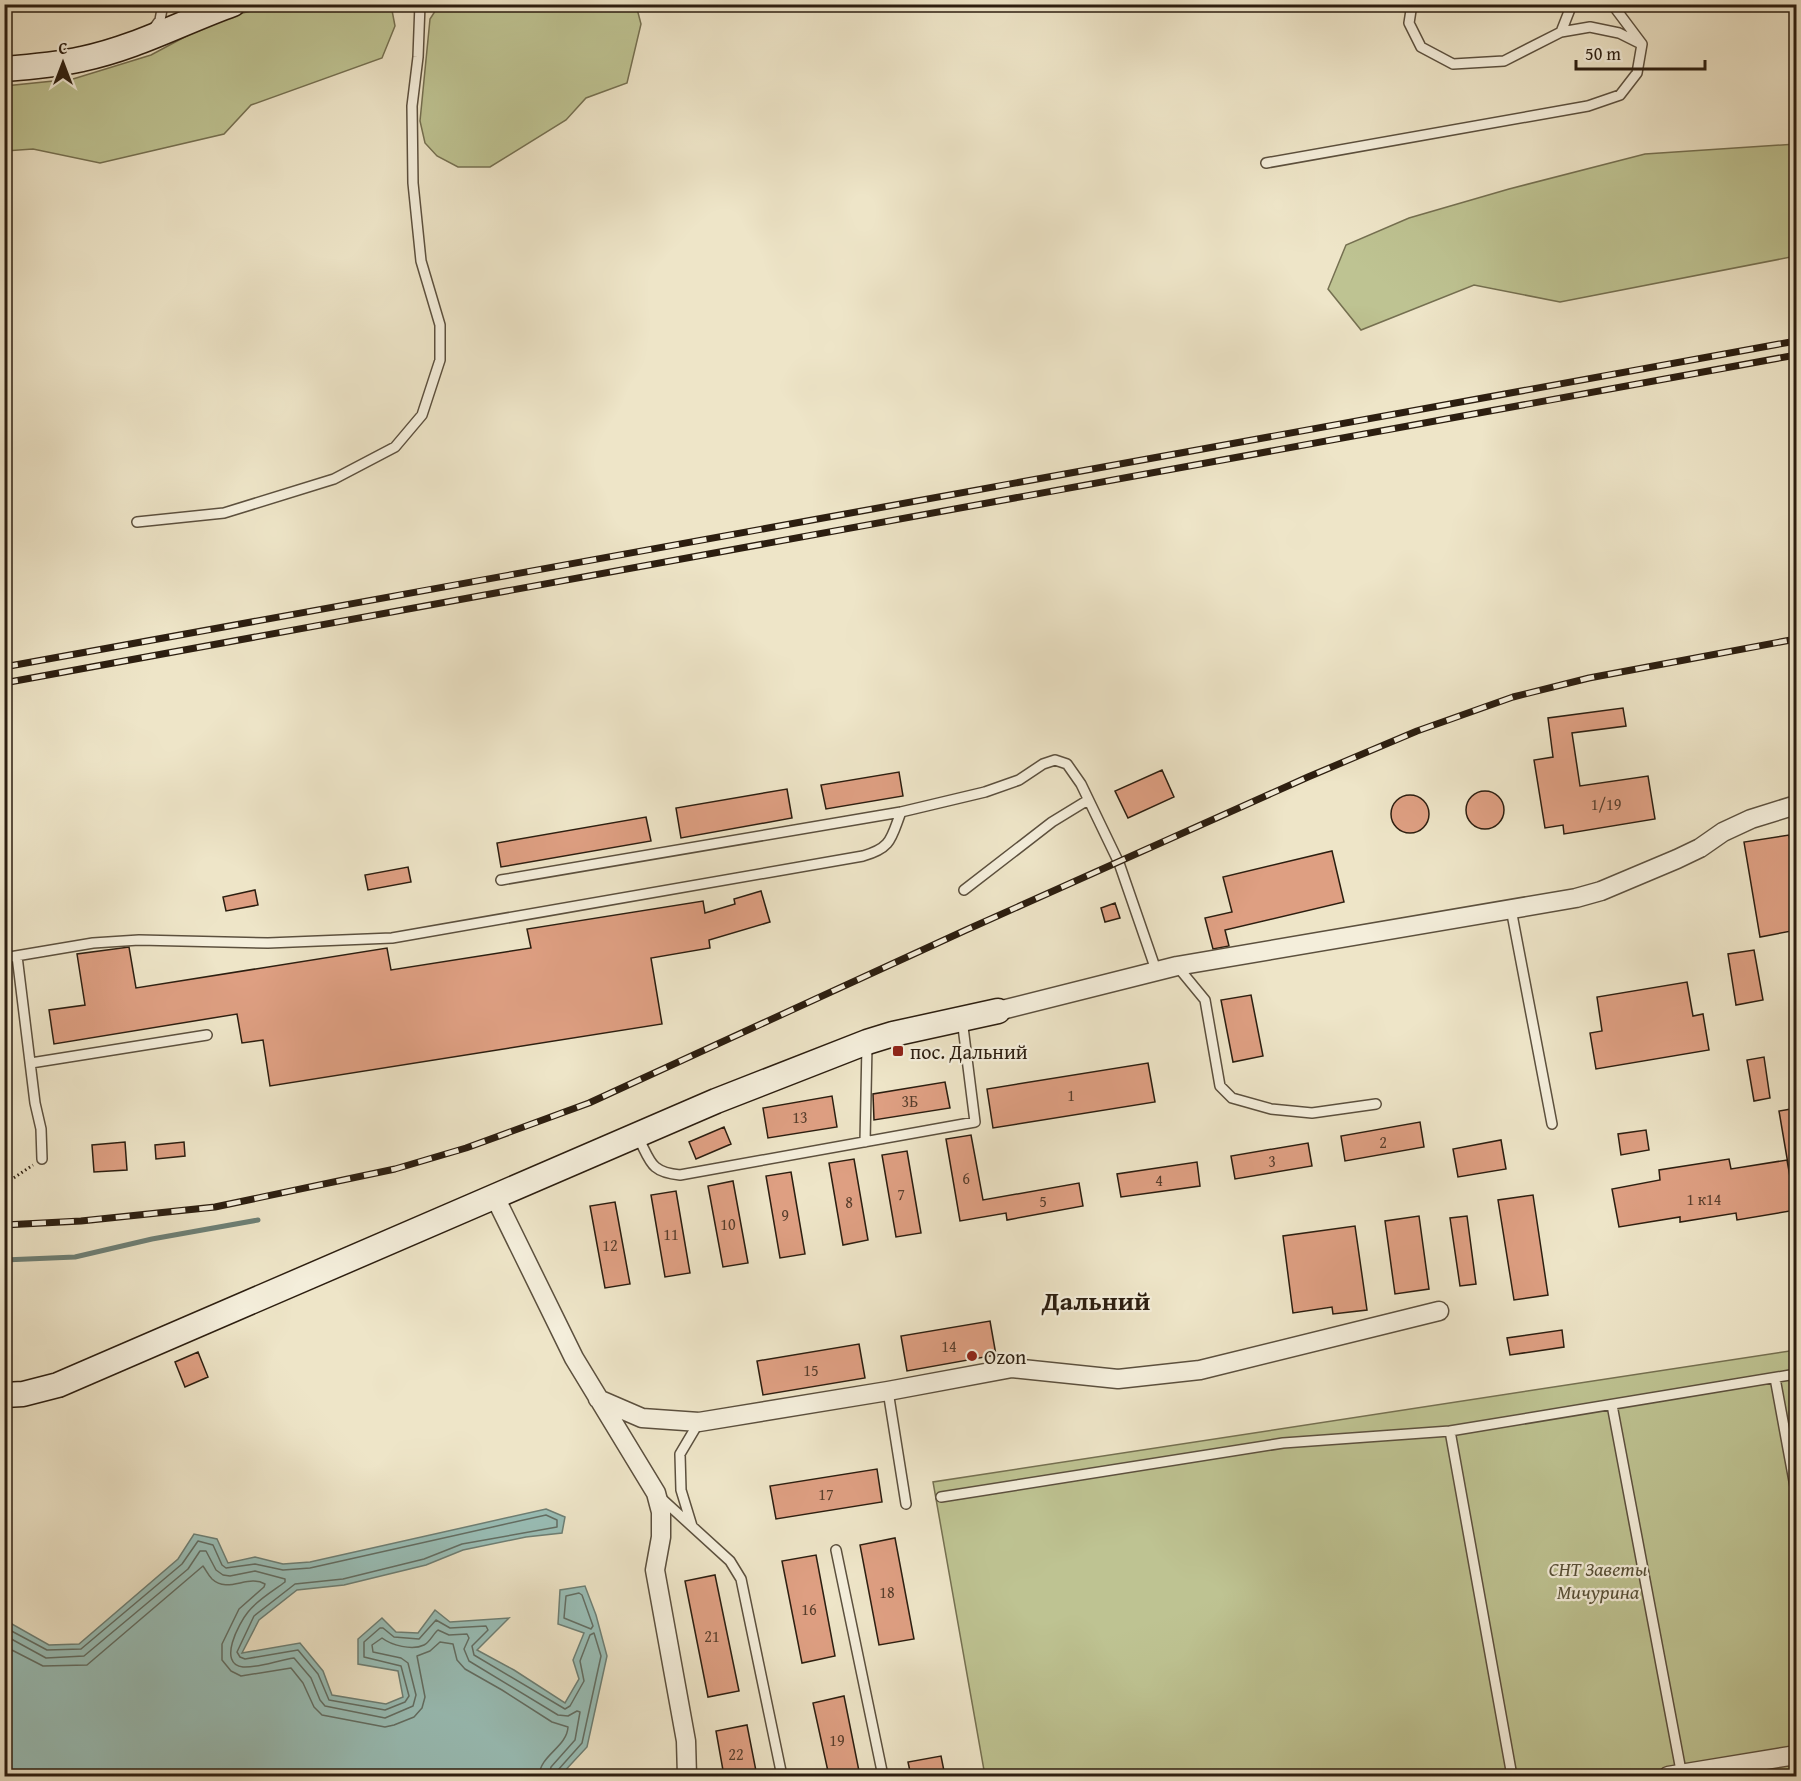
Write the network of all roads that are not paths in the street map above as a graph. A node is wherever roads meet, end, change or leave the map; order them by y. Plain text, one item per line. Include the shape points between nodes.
1 (163, 4) edge
2 (233, 4) edge
3 (420, 4) edge
4 (1412, 4) edge
5 (1572, 4) edge
6 (1612, 4) edge
7 (1561, 32) junction
8 (148, 38) junction
9 (1642, 44) junction
10 (4, 69) edge
11 (1266, 163) dead end
12 (137, 522) dead end
13 (1088, 800) junction
14 (1797, 805) edge
15 (901, 812) junction
16 (501, 880) dead end
17 (964, 890) dead end
18 (1511, 909) junction
19 (17, 956) junction
20 (4, 958) edge
21 (1177, 966) junction
22 (1156, 970) junction
23 (998, 1011) joint
24 (962, 1019) junction
25 (207, 1035) dead end
26 (867, 1042) junction
27 (31, 1063) junction
28 (1376, 1104) dead end
29 (1552, 1124) dead end
30 (637, 1135) junction
31 (865, 1142) junction
32 (42, 1159) road end
33 (495, 1197) junction
34 (1439, 1311) dead end
35 (1797, 1374) edge
36 (1775, 1378) junction
37 (888, 1391) junction
38 (4, 1395) edge
39 (598, 1400) junction
40 (1612, 1405) junction
41 (699, 1422) junction
42 (1450, 1431) junction
43 (1797, 1492) edge
44 (656, 1493) junction
45 (941, 1497) dead end
46 (906, 1504) dead end
47 (692, 1526) junction
48 (837, 1550) dead end
49 (1797, 1755) edge
50 (687, 1776) edge
51 (782, 1776) edge
52 (883, 1776) edge
53 (1512, 1776) edge
54 (1677, 1776) edge

1 - 8 lane via 160,20
2 - 8 street
3 - 12 lane via 412,106 413,183 421,261 440,325 440,360 422,415 395,447 334,479 224,513
4 - 7 lane via 1409,23 1421,47 1453,64 1504,61
5 - 7 lane
6 - 9 lane
7 - 9 lane via 1590,27
8 - 10 street via 84,59
9 - 11 lane via 1637,73 1620,95 1588,106
13 - 15 lane via 1067,764 1055,760 1019,780 985,792
13 - 17 lane via 1052,822
13 - 22 lane via 1119,862
14 - 18 street via 1751,819 1684,856 1601,891
15 - 16 lane
15 - 19 lane via 888,844 863,856 392,938 268,943 139,940 93,943
18 - 21 street
18 - 29 lane
19 - 20 lane
19 - 27 lane
21 - 22 street
21 - 28 lane via 1205,1000 1221,1086 1232,1098 1271,1109 1312,1113
22 - 23 street
23 - 24 street
24 - 26 street
24 - 31 lane via 975,1122
25 - 27 lane
26 - 30 street
26 - 31 lane
27 - 32 lane
30 - 31 lane via 652,1164 662,1173 680,1175
30 - 33 street
33 - 38 street via 58,1385
33 - 39 street
34 - 37 street via 1200,1370 1118,1379 1012,1368
35 - 36 lane
36 - 40 lane
36 - 43 lane
37 - 41 street
37 - 46 lane
39 - 41 street via 642,1418
39 - 44 street
40 - 42 lane
40 - 54 lane
41 - 47 lane via 680,1454 681,1490
42 - 45 lane via 1283,1443
42 - 53 lane
44 - 47 lane
44 - 50 street via 661,1537 655,1570 686,1741
47 - 51 lane via 730,1561 741,1579
48 - 52 lane
49 - 54 street

